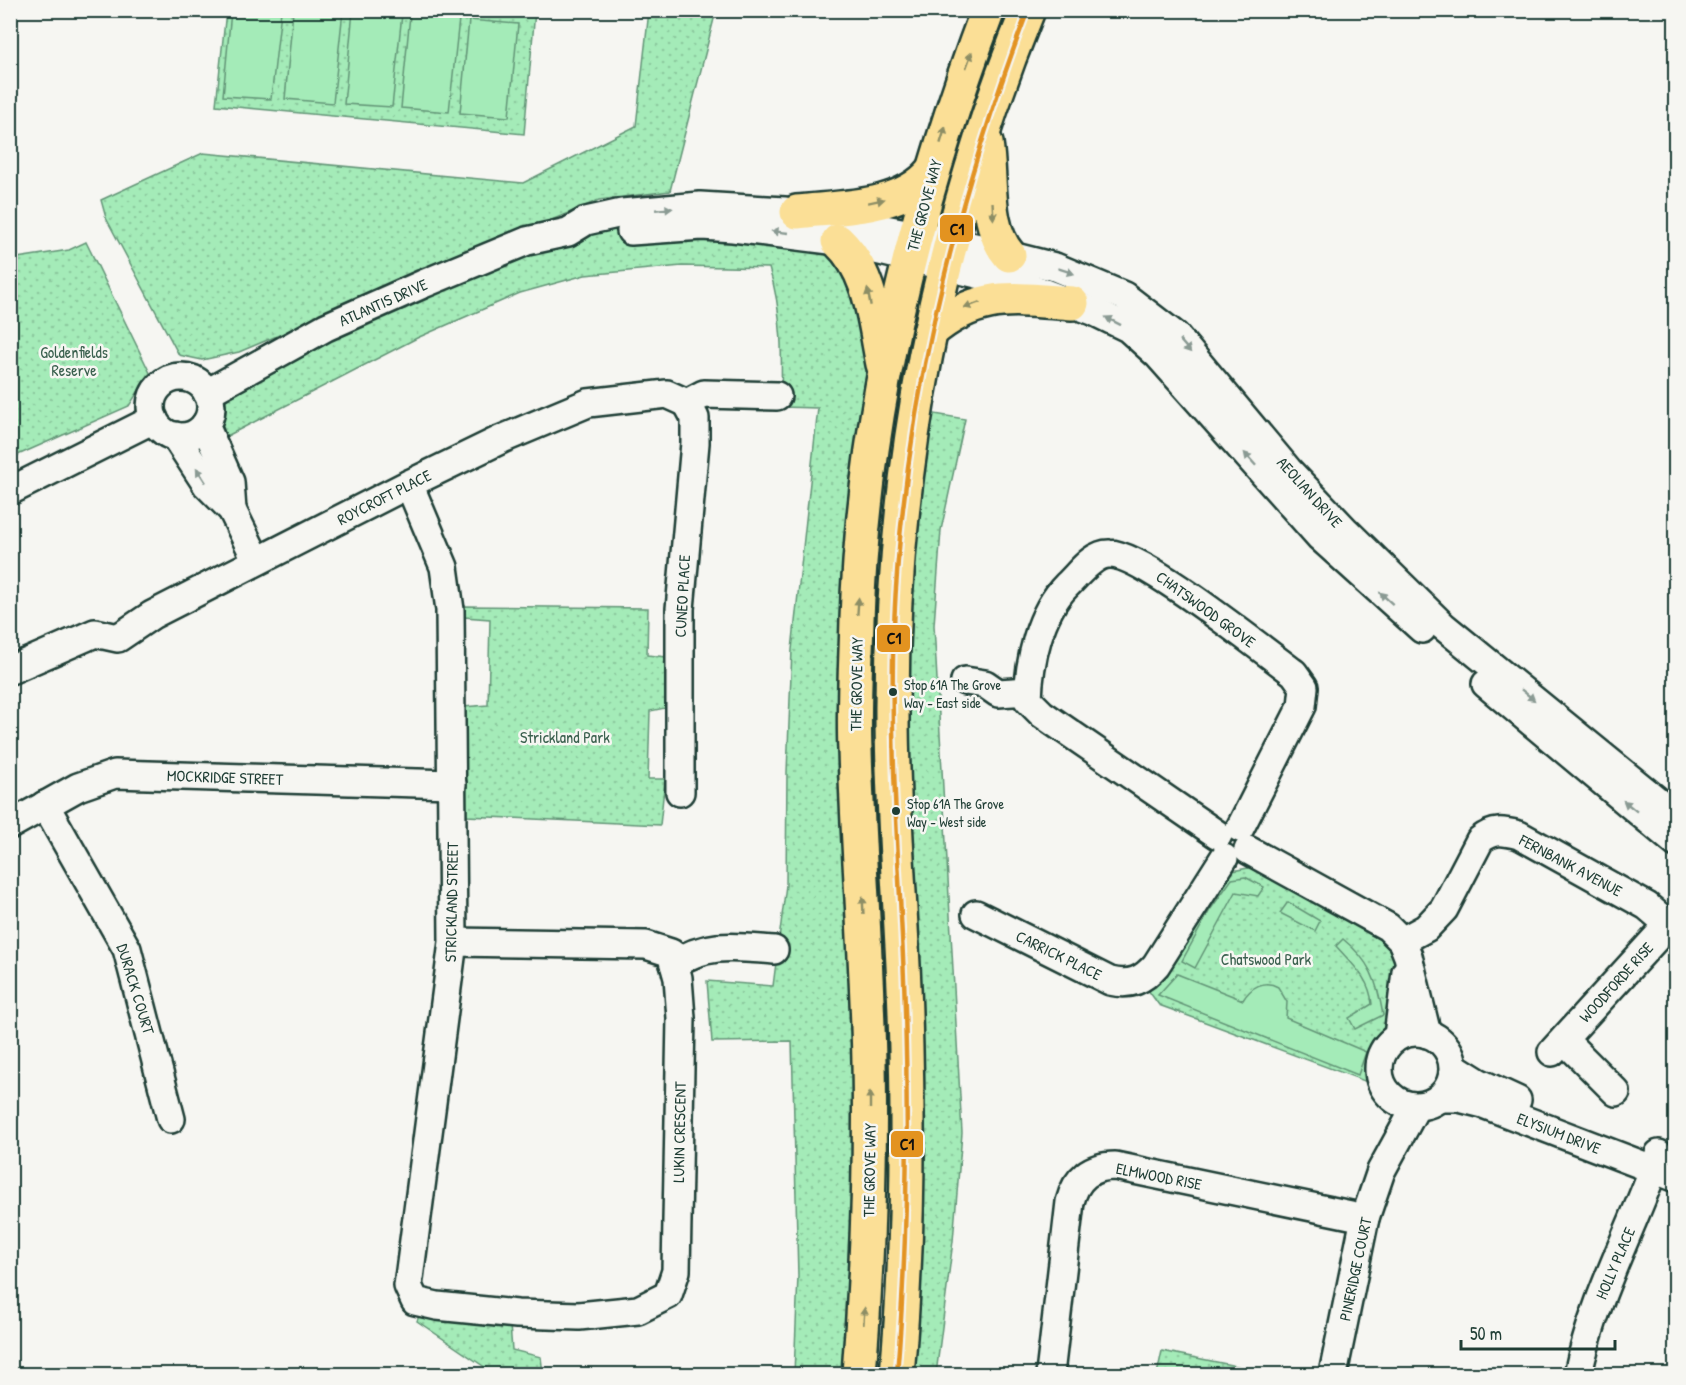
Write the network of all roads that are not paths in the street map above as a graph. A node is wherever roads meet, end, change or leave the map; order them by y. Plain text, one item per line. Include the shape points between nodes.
1 (988, 10) edge
2 (1028, 10) edge
3 (984, 132) junction
4 (932, 172) junction
5 (797, 212) junction
6 (568, 232) junction
7 (838, 241) junction
8 (912, 247) junction
9 (949, 253) junction
10 (1010, 255) junction
11 (1072, 303) junction
12 (930, 332) junction
13 (886, 375) junction
14 (207, 393) junction
15 (777, 396) dead end
16 (687, 403) junction
17 (154, 419) junction
18 (205, 425) junction
19 (175, 436) junction
20 (409, 484) junction
21 (10, 491) edge
22 (232, 510) junction
23 (257, 561) junction
24 (10, 670) edge
25 (965, 681) dead end
26 (1028, 691) junction
27 (452, 784) junction
28 (680, 792) dead end
29 (45, 806) junction
30 (1676, 816) edge
31 (10, 825) edge
32 (1232, 843) junction
33 (1676, 843) edge
34 (976, 914) dead end
35 (1672, 928) edge
36 (453, 942) junction
37 (1405, 948) junction
38 (774, 950) dead end
39 (674, 964) junction
40 (1427, 1034) junction
41 (1398, 1036) junction
42 (1454, 1067) junction
43 (1616, 1092) dead end
44 (1417, 1101) junction
45 (171, 1119) dead end
46 (1666, 1165) edge
47 (1365, 1218) junction
48 (437, 1306) joint
49 (1334, 1369) dead end
50 (859, 1374) edge
51 (897, 1374) edge
52 (1050, 1374) edge
53 (1578, 1374) edge

4 -> 1 main road, THE GROVE WAY
2 - 3 main road
3 - 9 main road
3 -> 10 main road via 993,220
5 -> 4 main road via 901,195 914,190
4 - 8 main road, THE GROVE WAY
6 -> 5 street, ATLANTIS DRIVE via 585,221 613,215 700,206
5 - 8 street, ATLANTIS DRIVE
7 -> 6 street, ATLANTIS DRIVE via 702,226 591,236
6 - 14 street, ATLANTIS DRIVE via 527,241 402,293 326,327
7 - 8 street, ATLANTIS DRIVE
13 -> 7 main road via 864,277 852,254
8 - 9 street, AEOLIAN DRIVE
8 - 13 main road, THE GROVE WAY
9 - 10 street, AEOLIAN DRIVE
9 - 11 street, AEOLIAN DRIVE
9 - 12 main road
10 -> 30 street, AEOLIAN DRIVE via 1081,276 1124,296 1176,336 1288,470 1443,626
11 -> 12 main road via 1017,299 982,302 958,310
33 -> 11 street, AEOLIAN DRIVE via 1463,664 1320,537 1158,355 1128,328
12 - 51 main road via 905,488 893,646 894,796 906,1087 906,1242
50 -> 13 main road, THE GROVE WAY via 869,1229 870,1098 855,747 857,625 869,479
14 - 17 street via 188,378 168,380 152,398
14 - 18 street via 211,412
15 - 16 street via 704,394
16 - 20 street, ROYCROFT PLACE via 667,394 588,403
16 - 28 street, CUNEO PLACE via 695,418 695,443 680,609
17 - 19 street via 163,431
17 - 21 street
18 - 19 street via 197,432
18 - 22 street via 230,482
22 -> 19 street via 207,485
20 - 23 street, ROYCROFT PLACE
20 - 27 street, STRICKLAND STREET via 444,567 450,610
22 - 23 street
23 - 24 street, ROYCROFT PLACE via 152,615 118,638 95,633
25 - 26 street via 984,684 998,693
26 - 32 street via 1028,700 1042,714
26 - 32 street, CHATSWOOD GROVE via 1047,612 1060,592 1096,557 1110,554 1153,570 1294,673 1304,687 1302,706
27 - 29 street, MOCKRIDGE STREET via 115,774 78,787
27 - 36 street, STRICKLAND STREET
29 - 31 street, MOCKRIDGE STREET
29 - 45 street, DURACK COURT via 127,949
32 - 34 street, CARRICK PLACE via 1156,965 1146,977 1135,982 1110,981
32 - 37 street via 1388,927
35 - 37 street, FERNBANK AVENUE via 1647,906 1519,835 1501,830 1480,840 1444,909
35 - 43 street, WOODFORDE RISE via 1558,1046
36 - 39 street via 646,945 671,953
36 - 48 street, STRICKLAND STREET via 408,1269 408,1286 415,1301
37 - 40 street
37 - 41 street
38 - 39 street via 703,949
39 - 48 street, LUKIN CRESCENT via 681,1018 676,1271 668,1295 638,1310 579,1316
40 - 41 street via 1411,1032
40 - 42 street via 1444,1044
41 - 44 street via 1386,1046 1379,1068 1380,1080
42 - 44 street via 1452,1080
42 - 46 street, ELYSIUM DRIVE via 1504,1095
44 - 46 street, ELYSIUM DRIVE via 1459,1098 1483,1104
44 - 47 street, PINERIDGE COURT via 1381,1171
46 - 53 street, HOLLY PLACE via 1598,1303
47 - 49 street, PINERIDGE COURT
47 - 52 street, ELMWOOD RISE via 1115,1166 1094,1169 1077,1182 1070,1202

